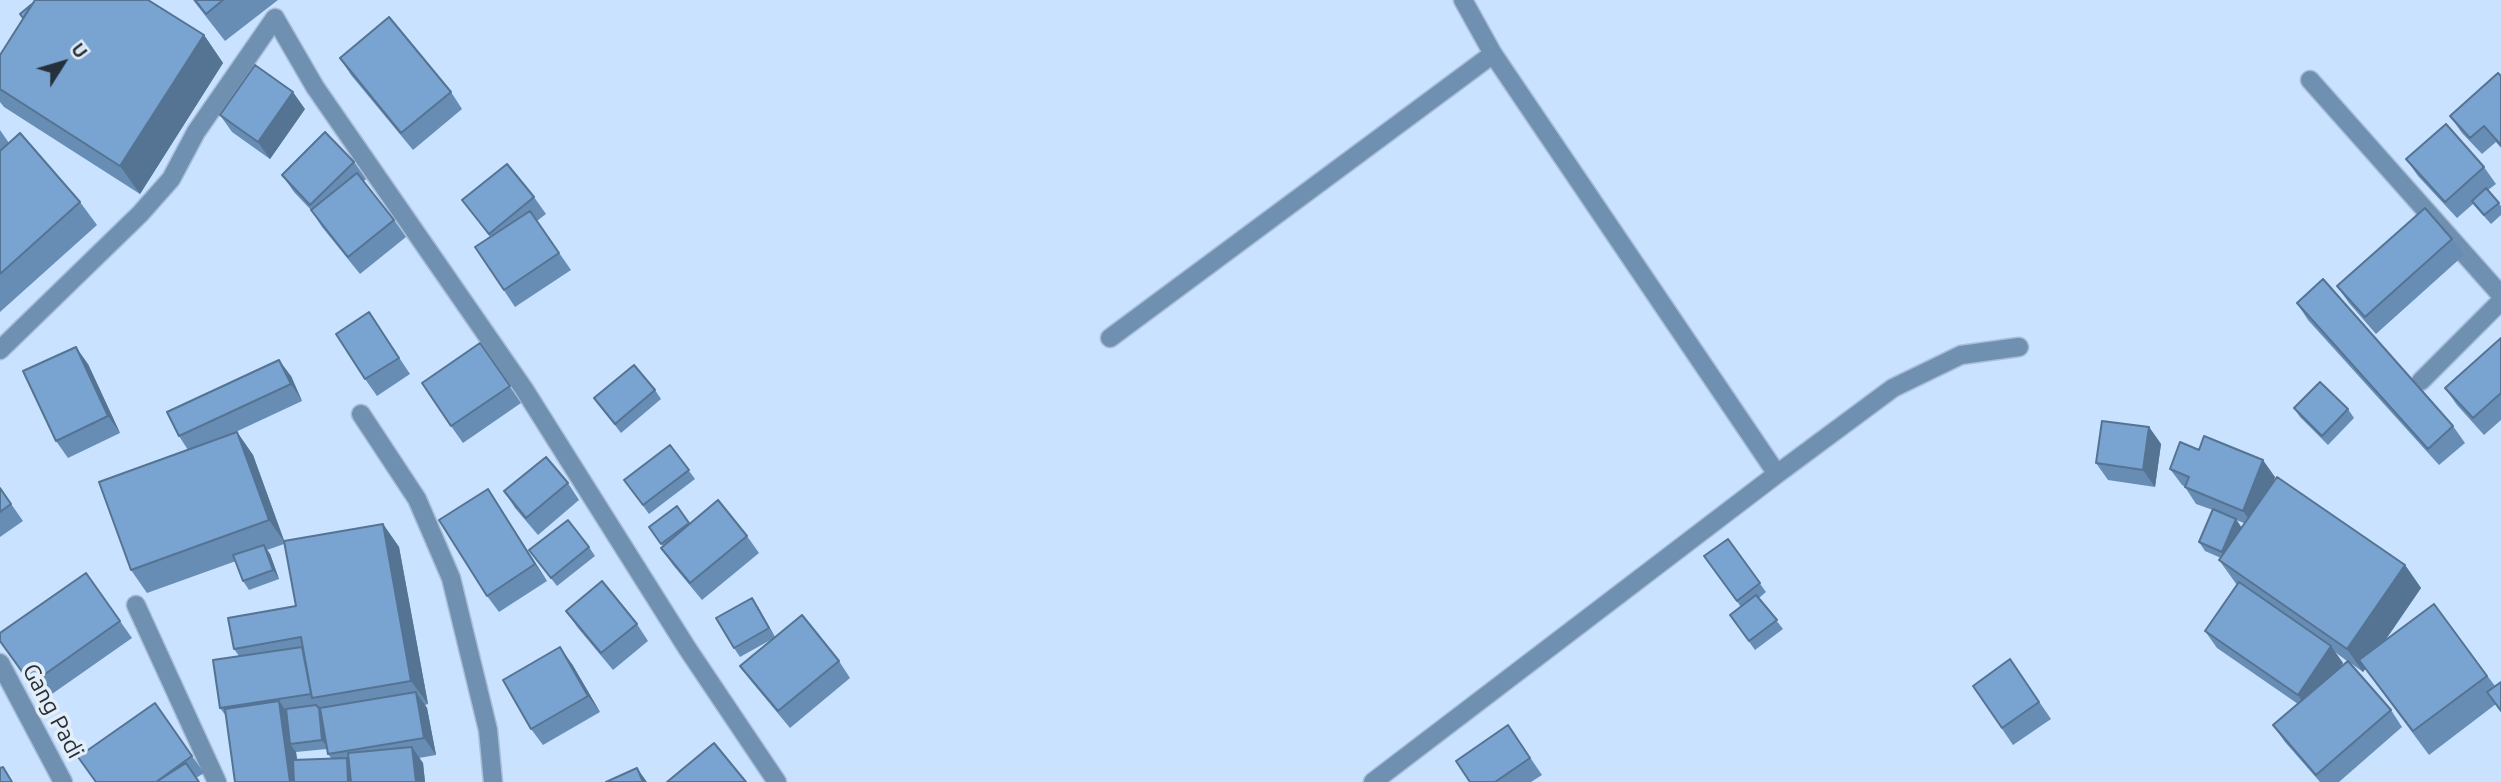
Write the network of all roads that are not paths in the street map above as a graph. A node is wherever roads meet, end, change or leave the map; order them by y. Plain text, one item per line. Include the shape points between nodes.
1 (1463, 0) edge
2 (1493, 54) junction
3 (2310, 80) dead end
4 (2501, 295) edge
5 (2501, 301) edge
6 (1110, 338) dead end
7 (2020, 347) dead end
8 (0, 350) edge
9 (2421, 382) dead end
10 (361, 414) dead end
11 (1777, 474) junction
12 (136, 605) dead end
13 (0, 663) edge
14 (63, 782) edge
15 (217, 782) edge
16 (493, 782) edge
17 (777, 782) edge
18 (1373, 782) edge

1 - 2 street
2 - 6 street
2 - 11 street
3 - 4 street
5 - 9 street
7 - 11 street via 1961,355 1894,388
8 - 17 street via 171,179 196,132 275,18 309,79 524,388
10 - 16 street via 417,499 451,578 488,730
11 - 18 street
12 - 15 street
13 - 14 street, Gang Padi

